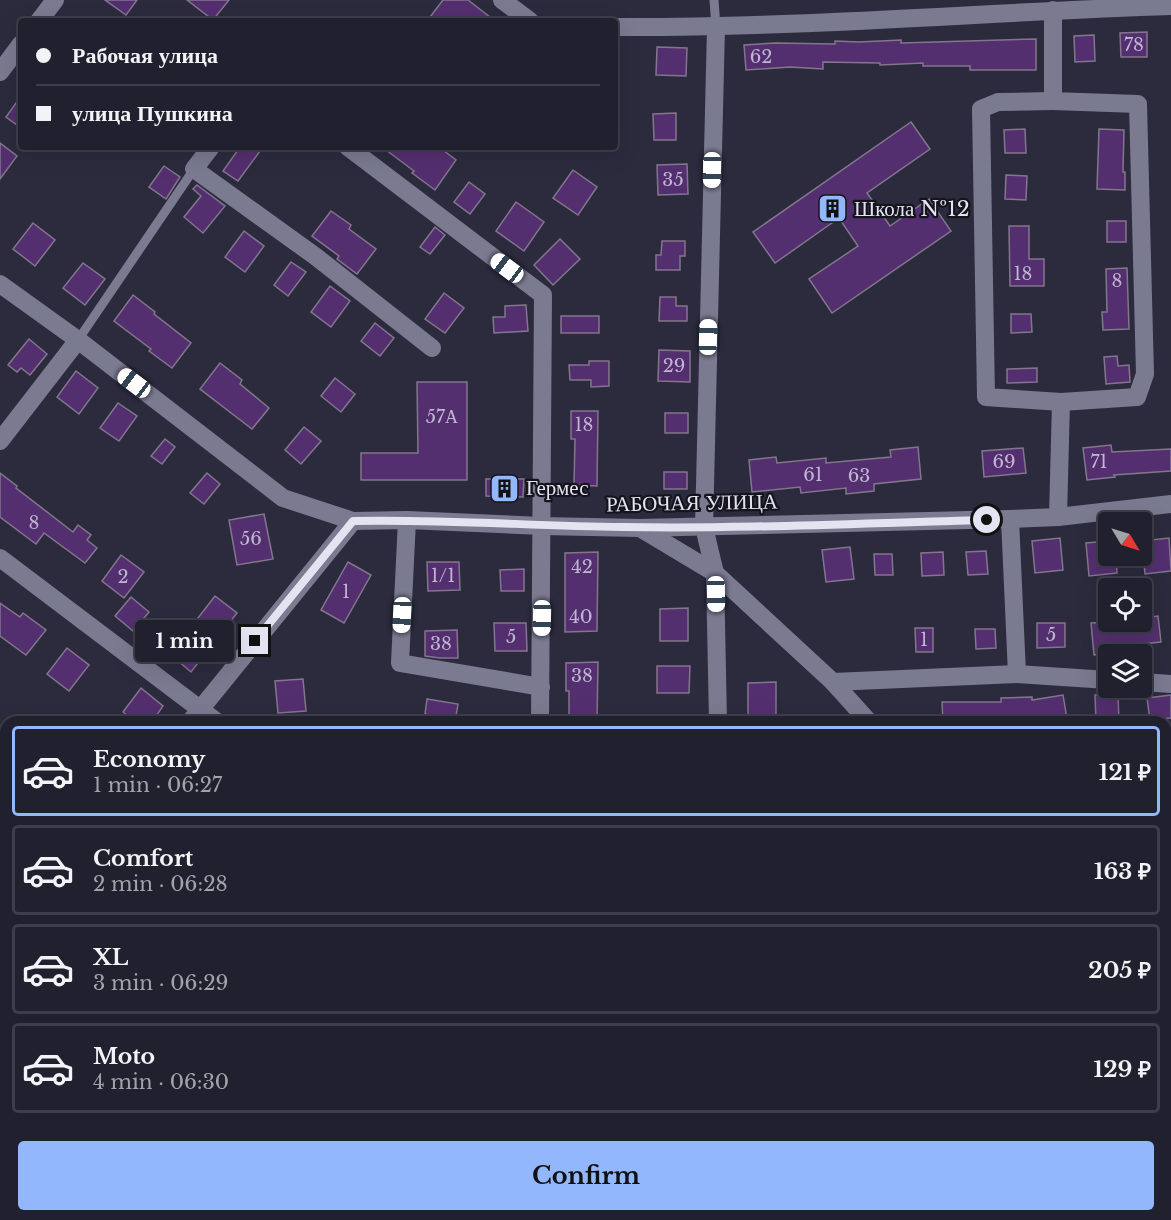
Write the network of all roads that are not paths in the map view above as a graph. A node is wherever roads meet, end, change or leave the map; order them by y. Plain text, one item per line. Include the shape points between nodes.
1 (55, 0) edge
2 (502, 0) edge
3 (714, 0) edge
4 (1171, 6) edge
5 (948, 9) edge
6 (1053, 10) junction
7 (41, 18) edge
8 (526, 18) edge
9 (618, 27) edge
10 (716, 27) junction
11 (18, 48) edge
12 (0, 72) edge
13 (1053, 101) junction
14 (209, 150) edge
15 (352, 150) edge
16 (194, 169) junction
17 (0, 284) edge
18 (78, 340) junction
19 (432, 348) dead end
20 (1061, 402) junction
21 (0, 441) edge
22 (1171, 504) edge
23 (1058, 517) junction
24 (1010, 519) junction
25 (406, 520) junction
26 (353, 521) junction
27 (543, 526) junction
28 (704, 527) junction
29 (640, 528) junction
30 (0, 558) edge
31 (715, 573) junction
32 (1017, 674) junction
33 (1098, 679) edge
34 (833, 682) junction
35 (1152, 683) edge
36 (1171, 684) edge
37 (541, 687) junction
38 (195, 716) edge
39 (540, 716) edge
40 (718, 716) edge
41 (864, 716) edge

1 - 7 street
2 - 8 street
3 - 10 lane
4 - 6 street
5 - 6 street
5 - 10 street
6 - 13 street
9 - 10 street
10 - 28 street
11 - 12 street
13 - 20 street via 998,102 981,109 986,397
13 - 20 street via 1138,104 1145,374 1137,397
14 - 16 street
15 - 27 street via 543,295
16 - 18 lane
16 - 19 street via 315,256
17 - 18 street, РАБОЧАЯ УЛИЦА
18 - 21 street
18 - 26 street, РАБОЧАЯ УЛИЦА via 284,498
20 - 23 street
22 - 23 street, РАБОЧАЯ УЛИЦА
23 - 24 street, РАБОЧАЯ УЛИЦА
24 - 28 street, РАБОЧАЯ УЛИЦА
24 - 32 street
25 - 26 street, РАБОЧАЯ УЛИЦА
25 - 27 street, РАБОЧАЯ УЛИЦА
25 - 37 street via 400,663
26 - 38 street
27 - 29 street, РАБОЧАЯ УЛИЦА
27 - 37 street
28 - 29 street, РАБОЧАЯ УЛИЦА
28 - 31 street
29 - 31 street
30 - 38 street
31 - 34 street
31 - 40 street
32 - 33 street
32 - 34 street
34 - 41 street
35 - 36 street
37 - 39 street

